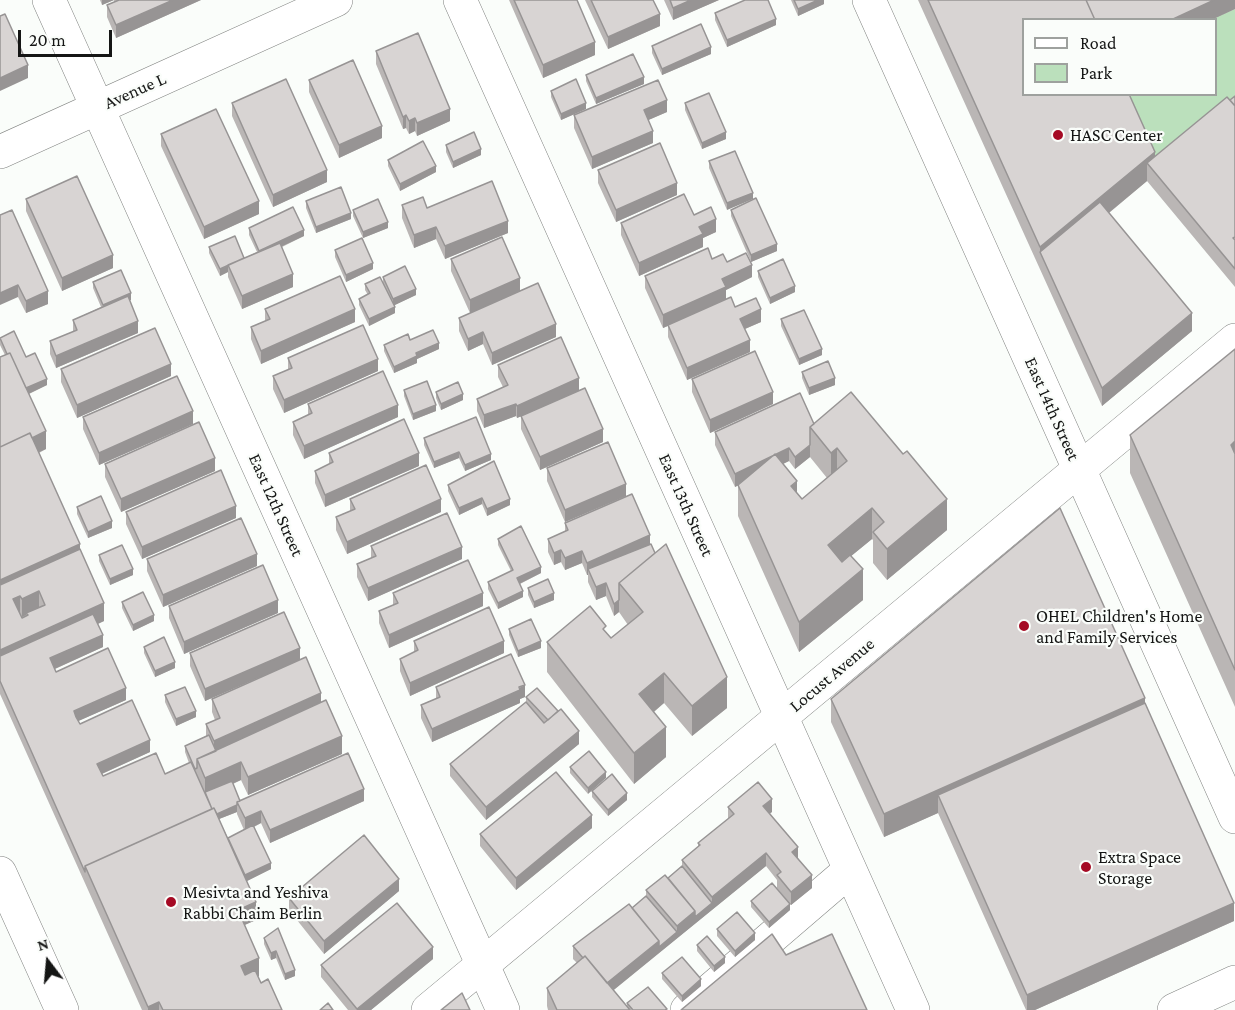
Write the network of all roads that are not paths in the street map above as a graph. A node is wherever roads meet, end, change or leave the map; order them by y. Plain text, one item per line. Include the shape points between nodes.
1 (49, 0) edge
2 (336, 0) edge
3 (460, 0) edge
4 (869, 0) edge
5 (98, 108) junction
6 (0, 152) edge
7 (1235, 340) edge
8 (1080, 469) junction
9 (781, 717) junction
10 (1234, 814) edge
11 (850, 870) junction
12 (0, 873) edge
13 (483, 965) junction
14 (1235, 982) edge
15 (62, 1010) edge
16 (428, 1010) edge
17 (503, 1010) edge
18 (687, 1010) edge
19 (913, 1010) edge
20 (1174, 1010) edge

1 - 5 street, East 12th Street
2 - 5 street, Avenue L
3 - 9 street, East 13th Street
4 - 8 street, East 14th Street
5 - 6 street, Avenue L
5 - 13 street, East 12th Street
7 - 8 street, Locust Avenue
8 - 9 street, Locust Avenue
8 - 10 street, East 14th Street
9 - 11 street, East 13th Street
9 - 13 street, Locust Avenue
11 - 18 street
11 - 19 street, East 13th Street
12 - 15 street
13 - 16 street, Locust Avenue
13 - 17 street, East 12th Street
14 - 20 street

